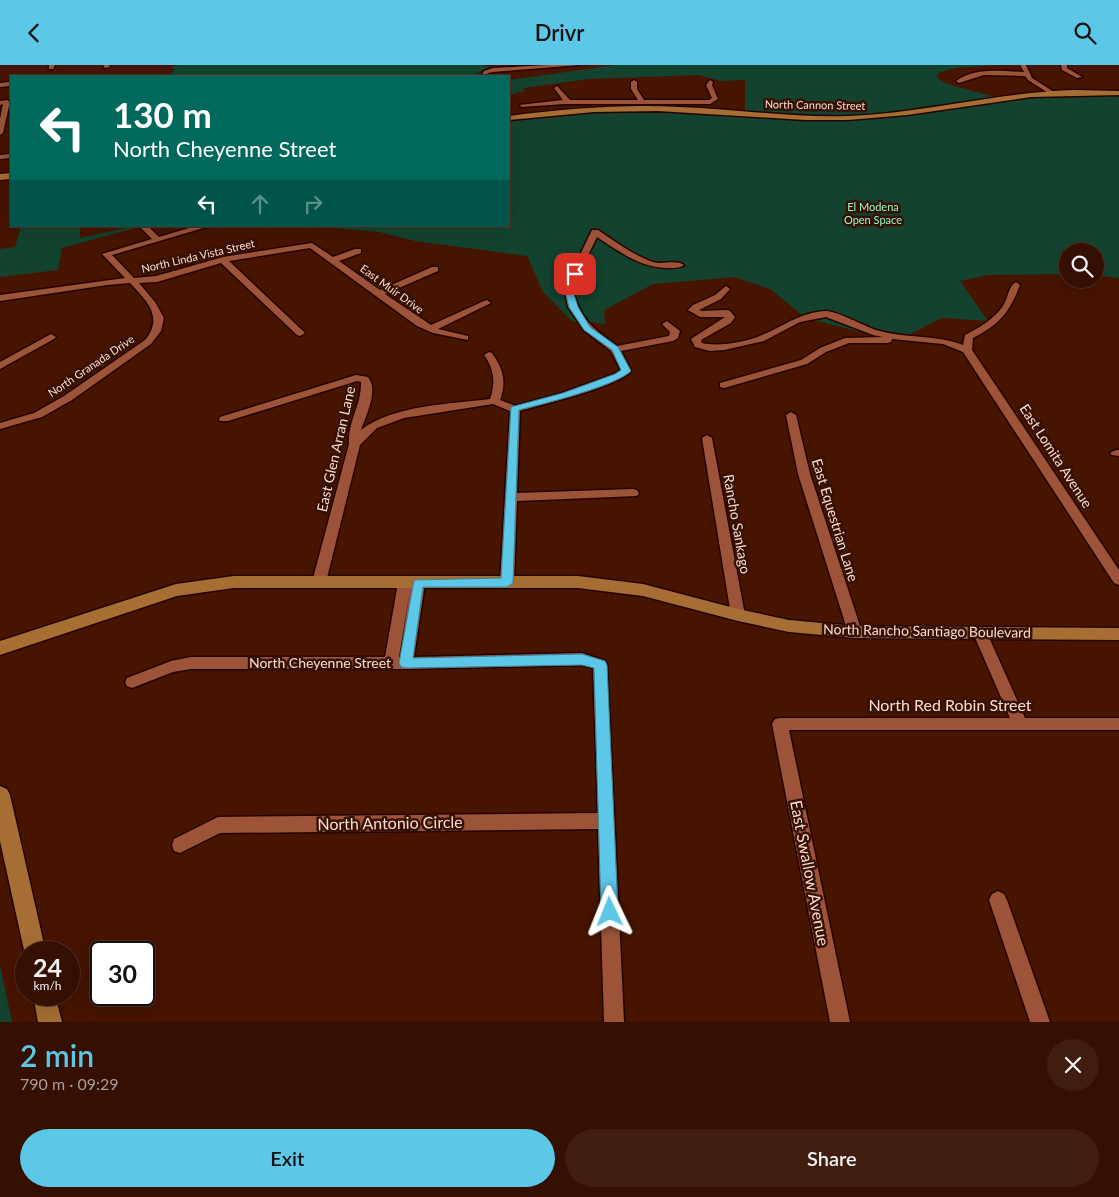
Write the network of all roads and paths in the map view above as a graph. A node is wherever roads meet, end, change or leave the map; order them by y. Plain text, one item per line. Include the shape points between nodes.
1 (576, 65) edge
2 (1023, 65) edge
3 (1064, 65) edge
4 (484, 75) edge
5 (1029, 75) junction
6 (1079, 77) dead end
7 (958, 81) dead end
8 (634, 82) dead end
9 (710, 82) dead end
10 (557, 88) dead end
11 (1055, 93) junction
12 (1119, 93) edge
13 (568, 102) junction
14 (642, 102) junction
15 (4, 103) edge
16 (544, 103) junction
17 (554, 103) junction
18 (522, 105) dead end
19 (561, 112) junction
20 (552, 113) junction
21 (510, 117) edge
22 (0, 131) edge
23 (144, 227) edge
24 (203, 227) edge
25 (158, 240) junction
26 (312, 245) joint
27 (358, 251) dead end
28 (223, 260) junction
29 (332, 260) junction
30 (680, 265) dead end
31 (435, 269) dead end
32 (134, 281) junction
33 (1016, 285) dead end
34 (726, 289) dead end
35 (380, 294) junction
36 (0, 297) edge
37 (487, 303) dead end
38 (667, 325) dead end
39 (430, 329) junction
40 (300, 333) dead end
41 (51, 337) dead end
42 (465, 338) dead end
43 (910, 339) junction
44 (615, 349) junction
45 (967, 350) junction
46 (489, 355) dead end
47 (0, 366) edge
48 (724, 385) dead end
49 (494, 401) junction
50 (514, 409) junction
51 (791, 415) dead end
52 (224, 419) dead end
53 (0, 426) edge
54 (707, 438) dead end
55 (355, 444) junction
56 (633, 493) dead end
57 (511, 497) junction
58 (1119, 580) edge
59 (319, 583) junction
60 (411, 583) junction
61 (507, 583) junction
62 (738, 615) junction
63 (855, 632) junction
64 (980, 633) junction
65 (1119, 634) edge
66 (0, 648) edge
67 (398, 663) junction
68 (132, 682) dead end
69 (780, 723) joint
70 (1019, 723) junction
71 (1119, 724) edge
72 (0, 795) edge
73 (606, 821) junction
74 (180, 845) dead end
75 (998, 900) dead end
76 (32, 941) edge
77 (46, 1006) edge
78 (50, 1022) edge
79 (614, 1022) edge
80 (840, 1022) edge
81 (1040, 1022) edge

1 - 4 street via 493,70
2 - 5 street
3 - 6 street via 1064,69
5 - 7 street via 974,75
5 - 11 street via 1030,79
8 - 14 street via 634,89
9 - 14 street via 708,85 715,100
10 - 13 street
11 - 12 main road, North Cannon Street
11 - 19 main road, North Cannon Street via 847,118 665,109
13 - 14 street
13 - 17 street
15 - 22 street
16 - 17 street
16 - 18 street
16 - 20 street
17 - 19 street
19 - 20 main road, North Cannon Street
20 - 21 main road, North Cannon Street
23 - 25 street
24 - 25 street
25 - 32 street, North Granada Drive via 106,254
26 - 28 street, North Linda Vista Street
26 - 29 street, East Muir Drive
27 - 29 street
28 - 32 street, North Linda Vista Street via 167,277
28 - 40 street
29 - 35 street, East Muir Drive
30 - 44 street via 654,265 596,232 568,288 574,307 587,329
31 - 35 street
32 - 36 street, North Linda Vista Street
32 - 53 street, North Granada Drive via 159,316 158,328 148,342 68,399 38,415
33 - 45 street via 1007,307 987,327 968,337
34 - 43 street via 722,295 693,310 700,314 727,313 730,317 696,339 698,345 724,347 764,338 797,320 827,314 876,333
35 - 39 street, East Muir Drive
37 - 39 street
38 - 44 street via 675,331 673,338
39 - 42 street, East Muir Drive
41 - 47 street
43 - 45 street via 944,341
43 - 48 street via 848,339 804,362
44 - 50 street via 626,371 618,376
45 - 58 street, East Lomita Avenue
46 - 49 street via 500,376
49 - 50 street
49 - 55 street via 402,415 373,426
50 - 57 street
51 - 63 street, East Equestrian Lane via 804,474
52 - 55 street, East Glen Arran Lane via 362,378 366,381 367,395 354,436
54 - 62 street, Rancho Sankago
55 - 59 street, East Glen Arran Lane
56 - 57 street
57 - 61 street
59 - 60 main road, North Rancho Santiago Boulevard
59 - 66 main road, North Rancho Santiago Boulevard via 234,582 176,590
60 - 61 main road, North Rancho Santiago Boulevard
60 - 67 street
61 - 62 main road, North Rancho Santiago Boulevard via 578,583 643,590
62 - 63 main road, North Rancho Santiago Boulevard via 789,626
63 - 64 main road, North Rancho Santiago Boulevard
64 - 65 main road, North Rancho Santiago Boulevard
64 - 70 street
67 - 68 street, North Cheyenne Street via 192,663 171,667
67 - 73 street, North Cheyenne Street via 582,659 600,665
69 - 70 street, North Red Robin Street
69 - 80 street, East Swallow Avenue
70 - 71 street, North Red Robin Street
72 - 76 main road
73 - 74 street, North Antonio Circle via 218,825
73 - 79 street
75 - 81 street
77 - 78 main road

